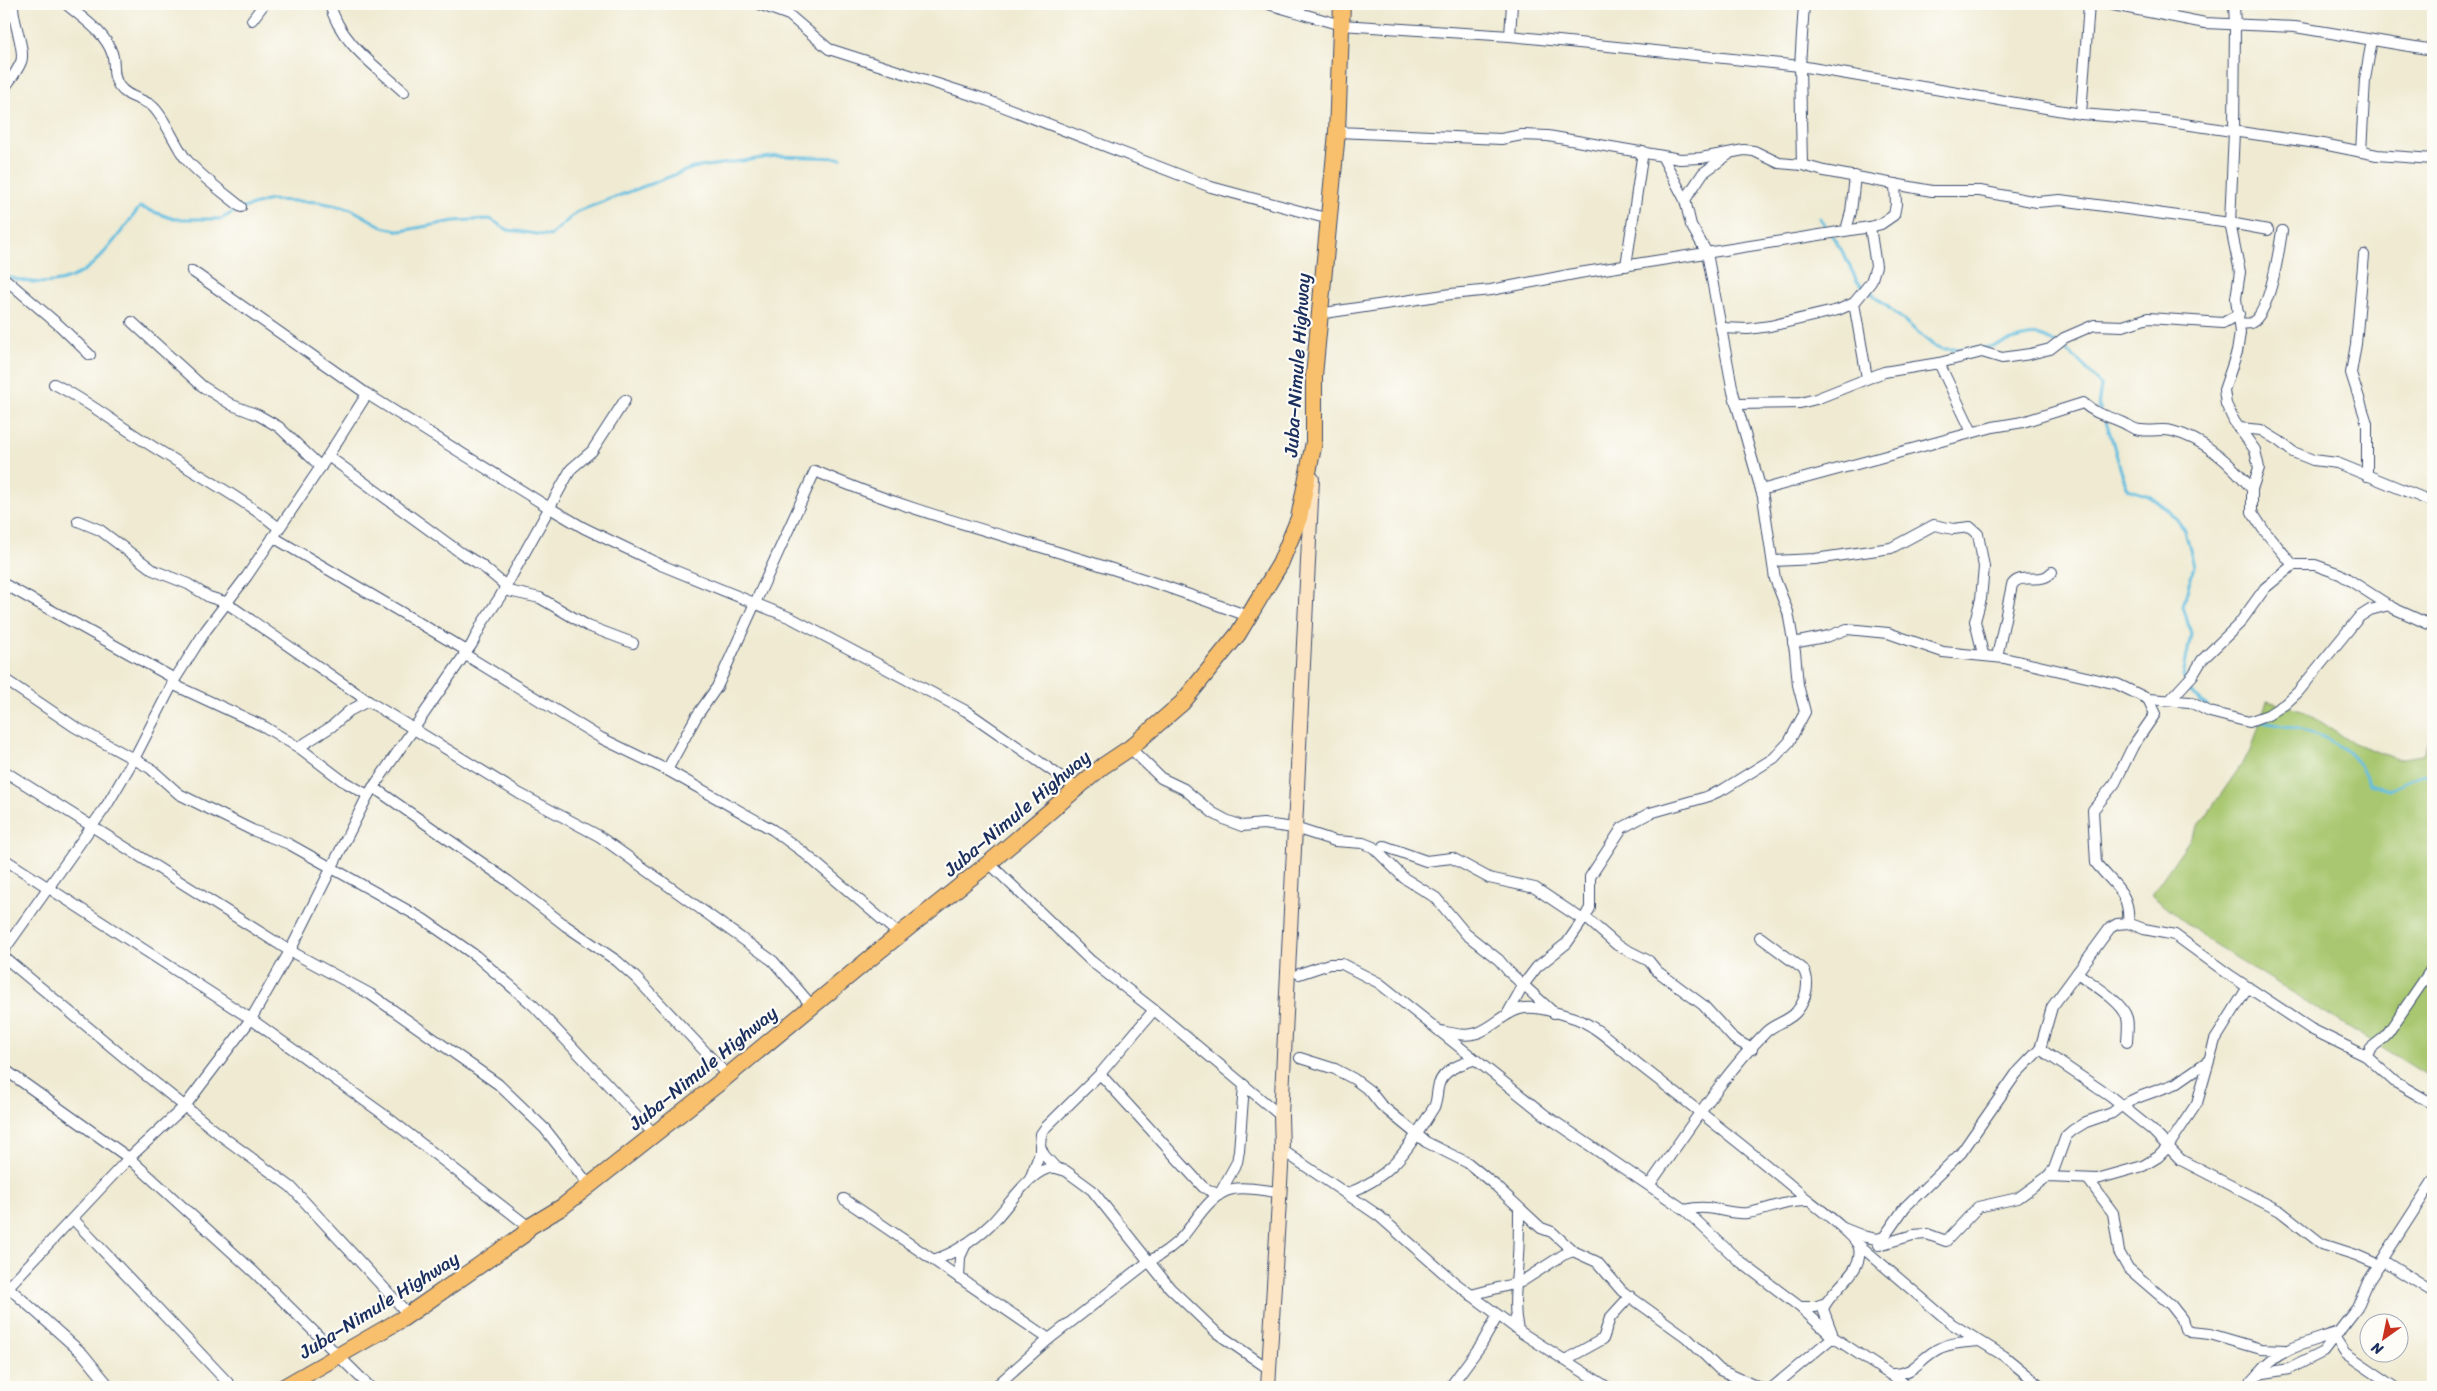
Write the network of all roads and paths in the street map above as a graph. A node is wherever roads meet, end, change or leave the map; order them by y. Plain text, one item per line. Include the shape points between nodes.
1 (13, 4) edge
2 (66, 4) edge
3 (264, 4) edge
4 (330, 4) edge
5 (759, 4) edge
6 (1268, 4) edge
7 (1342, 4) edge
8 (1512, 4) edge
9 (1804, 4) edge
10 (2089, 4) edge
11 (2108, 4) edge
12 (2234, 4) edge
13 (252, 20) dead end
14 (1341, 25) junction
15 (2236, 26) junction
16 (1510, 36) junction
17 (2372, 40) junction
18 (2433, 50) edge
19 (1800, 66) junction
20 (4, 90) edge
21 (404, 92) dead end
22 (2081, 114) junction
23 (2234, 131) junction
24 (1337, 132) junction
25 (1643, 151) junction
26 (2361, 152) junction
27 (1731, 153) junction
28 (1662, 156) junction
29 (2433, 159) edge
30 (1802, 165) junction
31 (1855, 176) junction
32 (1895, 184) junction
33 (1685, 200) junction
34 (241, 206) dead end
35 (1329, 219) junction
36 (2230, 223) junction
37 (1870, 227) junction
38 (1846, 230) junction
39 (2268, 230) dead end
40 (2282, 231) dead end
41 (1707, 253) junction
42 (2364, 255) dead end
43 (1626, 266) junction
44 (192, 271) dead end
45 (4, 278) edge
46 (1854, 303) junction
47 (1318, 314) dead end
48 (2239, 319) junction
49 (132, 322) dead end
50 (1722, 328) junction
51 (90, 355) dead end
52 (1939, 363) junction
53 (1867, 378) junction
54 (54, 384) dead end
55 (367, 394) junction
56 (625, 400) dead end
57 (1736, 404) junction
58 (2240, 428) junction
59 (1972, 432) junction
60 (1314, 442) junction
61 (328, 456) junction
62 (321, 467) junction
63 (2368, 476) junction
64 (2252, 489) junction
65 (1761, 490) junction
66 (2433, 502) edge
67 (548, 507) junction
68 (78, 521) dead end
69 (279, 528) junction
70 (273, 538) junction
71 (1773, 561) junction
72 (2293, 565) junction
73 (2052, 572) dead end
74 (4, 584) edge
75 (505, 588) junction
76 (225, 602) junction
77 (754, 603) junction
78 (2389, 605) junction
79 (1248, 616) junction
80 (2433, 626) edge
81 (633, 643) dead end
82 (1794, 643) junction
83 (466, 652) junction
84 (1983, 654) junction
85 (1997, 657) junction
86 (4, 679) edge
87 (173, 682) junction
88 (2148, 699) junction
89 (2170, 700) junction
90 (368, 701) junction
91 (412, 728) junction
92 (299, 747) junction
93 (1130, 748) junction
94 (134, 759) junction
95 (667, 770) junction
96 (4, 771) edge
97 (1077, 788) junction
98 (371, 791) junction
99 (92, 826) junction
100 (1295, 828) junction
101 (1384, 846) dead end
102 (4, 859) edge
103 (989, 863) junction
104 (333, 868) junction
105 (49, 888) junction
106 (1584, 919) junction
107 (2128, 923) junction
108 (900, 935) junction
109 (1760, 937) dead end
110 (4, 950) edge
111 (290, 951) junction
112 (4, 957) edge
113 (2433, 967) edge
114 (2077, 973) junction
115 (1299, 974) dead end
116 (1524, 984) junction
117 (2248, 987) junction
118 (812, 1006) junction
119 (1154, 1010) junction
120 (1508, 1013) junction
121 (1555, 1014) junction
122 (251, 1019) junction
123 (1440, 1031) junction
124 (2127, 1042) dead end
125 (1752, 1049) junction
126 (2040, 1049) junction
127 (2366, 1056) junction
128 (1300, 1058) dead end
129 (1473, 1060) junction
130 (2208, 1061) junction
131 (4, 1070) edge
132 (1100, 1074) junction
133 (728, 1076) junction
134 (1244, 1085) junction
135 (2433, 1104) edge
136 (2122, 1105) junction
137 (185, 1106) junction
138 (1702, 1112) junction
139 (1281, 1116) junction
140 (1416, 1133) junction
141 (654, 1134) junction
142 (1040, 1146) junction
143 (2167, 1148) junction
144 (1282, 1150) junction
145 (129, 1158) junction
146 (1056, 1168) junction
147 (2047, 1177) junction
148 (2088, 1179) junction
149 (1030, 1180) junction
150 (2433, 1181) edge
151 (1650, 1184) junction
152 (589, 1185) junction
153 (1279, 1192) junction
154 (1346, 1194) junction
155 (1219, 1195) junction
156 (844, 1199) dead end
157 (1809, 1201) junction
158 (1519, 1209) junction
159 (1686, 1210) junction
160 (73, 1219) junction
161 (529, 1227) junction
162 (1843, 1228) junction
163 (1881, 1241) junction
164 (1857, 1242) junction
165 (966, 1243) junction
166 (1573, 1251) junction
167 (1872, 1255) junction
168 (933, 1260) junction
169 (1148, 1262) junction
170 (2381, 1263) junction
171 (1854, 1268) junction
172 (959, 1278) junction
173 (1515, 1284) junction
174 (6, 1286) edge
175 (2433, 1292) edge
176 (1471, 1295) junction
177 (1630, 1296) junction
178 (1826, 1303) junction
179 (1800, 1307) junction
180 (408, 1314) junction
181 (1498, 1315) junction
182 (1518, 1330) junction
183 (2337, 1335) junction
184 (1834, 1338) junction
185 (1049, 1339) junction
186 (1979, 1341) junction
187 (2285, 1350) junction
188 (339, 1356) junction
189 (1565, 1360) junction
190 (1269, 1369) junction
191 (1891, 1374) junction
192 (2258, 1374) junction
193 (110, 1387) edge
194 (232, 1387) edge
195 (284, 1387) edge
196 (370, 1387) edge
197 (995, 1387) edge
198 (1268, 1387) edge
199 (1450, 1387) edge
200 (1607, 1387) edge
201 (1758, 1387) edge
202 (1773, 1387) edge
203 (1909, 1387) edge
204 (2042, 1387) edge
205 (2246, 1387) edge
206 (2396, 1387) edge

1 - 20 street via 12,17 22,61
2 - 34 street via 107,41 113,55 112,74 119,87 151,106 187,160
3 - 13 street
4 - 21 street via 334,21 345,37
5 - 35 street via 789,15 829,49 981,98 1211,187
6 - 14 street
7 - 14 main road, Juba–Nimule Highway
8 - 16 street
9 - 19 street
10 - 22 street
11 - 15 street
12 - 15 street
14 - 16 street
14 - 24 main road, Juba–Nimule Highway
15 - 17 street via 2295,27
15 - 23 street
16 - 19 street
17 - 18 street
17 - 26 street via 2365,79
19 - 22 street
19 - 30 street
22 - 23 street
23 - 26 street
23 - 36 street
24 - 25 street via 1501,139 1522,135 1548,136
24 - 35 main road, Juba–Nimule Highway
25 - 28 street
25 - 43 street
26 - 29 street
27 - 28 street via 1680,159
27 - 30 street via 1754,151 1779,163
27 - 33 street via 1703,173
28 - 33 street
30 - 31 street
31 - 32 street
31 - 38 street
32 - 36 street via 1932,191 1980,191 2037,202 2060,200
32 - 37 street via 1894,215
33 - 41 street via 1691,225
35 - 60 main road, Juba–Nimule Highway via 1314,376
36 - 39 street
36 - 48 street via 2240,272 2236,298
37 - 38 street
37 - 46 street via 1876,266 1871,282
38 - 41 street
40 - 48 street via 2276,271 2261,314 2251,323
41 - 43 street
41 - 50 street
42 - 63 street via 2351,373 2367,422
43 - 47 street via 1491,290
44 - 55 street
45 - 51 street
46 - 50 street via 1838,310 1770,326
46 - 53 street
48 - 52 street via 2223,323 2148,318 2123,326 2094,325 2072,334 2050,349 2030,354 2002,358 1982,352
48 - 58 street via 2237,352 2224,390 2226,404
49 - 62 street via 202,386 232,405 279,426
50 - 57 street
52 - 53 street
52 - 59 street
53 - 57 street via 1816,399
54 - 69 street
55 - 61 street
55 - 67 street
56 - 67 street via 592,452 571,468
57 - 65 street
58 - 63 street via 2260,430 2293,452 2313,460 2337,463
58 - 64 street via 2255,450 2258,468
59 - 64 street via 2023,422 2083,403 2098,415 2134,429 2171,430 2206,445 2238,472
59 - 65 street
60 - 79 main road, Juba–Nimule Highway via 1299,518 1280,564
60 - 100 main road
61 - 62 street
61 - 75 street via 481,565
62 - 69 street
63 - 66 street
64 - 72 street via 2252,512
65 - 71 street
67 - 75 street
67 - 77 street via 661,565
68 - 76 street via 100,530 153,570
69 - 70 street
70 - 76 street
70 - 83 street
71 - 82 street
71 - 84 street via 1815,559 1890,548 1934,525 1953,529 1970,527 1978,534 1984,567 1975,622
72 - 78 street via 2315,565 2340,574
72 - 89 street via 2265,588 2238,624 2202,660
73 - 85 street via 2039,580 2021,578 2012,585
74 - 87 street
75 - 81 street via 540,598 588,626
75 - 83 street
76 - 87 street
76 - 90 street
77 - 79 street via 815,471 928,514 1083,560
77 - 95 street via 717,687 696,717
77 - 97 street via 791,618 966,711
78 - 80 street
78 - 89 street via 2359,617 2298,692 2268,714 2249,722 2210,712 2190,702
79 - 93 main road, Juba–Nimule Highway via 1238,634 1182,702
82 - 84 street via 1855,629 1888,633 1944,652
82 - 106 street via 1798,685 1805,712 1789,742 1774,758 1724,789 1650,813 1622,828 1590,877 1590,908
83 - 91 street
83 - 95 street via 601,738
84 - 85 street
85 - 88 street via 2117,684
86 - 94 street via 74,727
87 - 92 street
87 - 94 street
88 - 89 street
88 - 107 street via 2155,714 2133,746 2115,783 2093,810 2096,862 2127,902
90 - 91 street
90 - 92 street
91 - 98 street
91 - 118 street via 520,794 599,836 772,961
92 - 98 street via 343,781
93 - 97 main road, Juba–Nimule Highway
93 - 100 street via 1161,778 1184,789 1226,820 1242,826 1263,824
94 - 99 street
94 - 104 street via 198,805 289,844
95 - 108 street via 773,830
96 - 99 street
97 - 103 main road, Juba–Nimule Highway
98 - 104 street
98 - 133 street via 508,881 617,961
99 - 105 street
99 - 111 street
100 - 116 street via 1335,841 1373,847 1404,878 1436,898 1466,934
100 - 139 main road
101 - 106 street via 1426,861 1452,858 1489,878 1535,888
102 - 105 street
103 - 108 main road, Juba–Nimule Highway
103 - 119 street via 1091,961
104 - 111 street
104 - 141 street via 423,919 476,956 534,1006
105 - 110 street
105 - 122 street
106 - 116 street via 1567,943 1537,966
106 - 125 street via 1617,945 1649,961 1657,971 1703,1005 1734,1038
107 - 114 street via 2110,928
107 - 117 street via 2175,935
108 - 118 main road, Juba–Nimule Highway
109 - 125 street via 1803,968 1808,980 1797,1012 1767,1031
111 - 122 street
111 - 152 street via 370,994 498,1084 545,1129
112 - 137 street
113 - 127 street via 2385,1037
114 - 124 street via 2108,996 2125,1014 2128,1020
114 - 126 street via 2052,1006
115 - 123 street via 1329,964 1342,964 1379,983
116 - 120 street
116 - 121 street
117 - 127 street via 2311,1029
117 - 130 street via 2219,1031
118 - 133 main road, Juba–Nimule Highway
119 - 132 street
119 - 134 street
120 - 121 street via 1534,1008
120 - 123 street via 1478,1033 1465,1035
121 - 138 street via 1582,1020
122 - 137 street
122 - 161 street via 383,1114
123 - 129 street
125 - 138 street
126 - 136 street
126 - 163 street via 2016,1074 1961,1153 1905,1207
127 - 135 street via 2395,1082
128 - 140 street via 1354,1079
129 - 140 street via 1455,1067 1444,1076 1438,1084 1438,1099
129 - 151 street via 1545,1115
130 - 136 street via 2175,1084
130 - 143 street via 2197,1103
131 - 145 street
132 - 142 street via 1046,1127 1041,1134
132 - 155 street via 1203,1187
133 - 141 main road, Juba–Nimule Highway
134 - 139 street
134 - 155 street via 1239,1151 1233,1171
136 - 143 street via 2152,1130
136 - 147 street via 2112,1113 2086,1122 2066,1136 2054,1168
137 - 145 street
137 - 180 street via 291,1187
138 - 151 street
138 - 157 street
139 - 144 main road
140 - 154 street via 1393,1167 1376,1181
140 - 158 street via 1426,1142 1468,1163
141 - 152 main road, Juba–Nimule Highway
142 - 146 street
142 - 149 street
143 - 148 street via 2143,1166
143 - 170 street via 2181,1160 2280,1211 2322,1244
144 - 153 main road
144 - 154 street
145 - 160 street
145 - 188 street via 254,1272
146 - 149 street via 1041,1170
146 - 169 street via 1066,1171 1092,1190
147 - 148 street
147 - 163 street via 2018,1198 1978,1207 1946,1241 1927,1234
148 - 187 street via 2113,1213 2120,1252 2128,1268 2171,1305 2185,1329 2261,1348
149 - 165 street via 1002,1213
150 - 170 street
151 - 159 street
152 - 161 main road, Juba–Nimule Highway via 548,1217
153 - 155 street via 1235,1188
153 - 190 main road
154 - 176 street via 1379,1216
155 - 169 street via 1182,1238
156 - 168 street
157 - 159 street via 1785,1202 1746,1213 1708,1206
157 - 162 street
158 - 166 street
158 - 173 street
159 - 179 street via 1738,1260
160 - 174 street
160 - 194 street
161 - 180 main road, Juba–Nimule Highway via 523,1235
162 - 163 street
162 - 164 street
163 - 167 street
164 - 167 street
164 - 171 street via 1860,1249
165 - 168 street via 945,1257
165 - 172 street via 960,1257
166 - 173 street
166 - 177 street via 1597,1262
167 - 171 street
167 - 186 street via 1952,1324
168 - 172 street
169 - 185 street
169 - 190 street via 1217,1333
170 - 175 street
170 - 183 street via 2368,1282 2357,1308
171 - 178 street
172 - 185 street
173 - 176 street
173 - 182 street via 1514,1314
174 - 193 street via 83,1354
176 - 181 street
177 - 189 street via 1610,1318 1603,1339
177 - 201 street via 1686,1337 1720,1370
178 - 179 street
178 - 184 street via 1823,1309
179 - 184 street
180 - 188 main road, Juba–Nimule Highway
181 - 182 street
181 - 199 street
182 - 189 street
183 - 187 street
183 - 192 street via 2323,1352 2299,1366
183 - 206 street via 2345,1353
184 - 191 street
184 - 202 street
185 - 197 street
186 - 191 street via 1947,1345 1911,1370
186 - 204 street via 2004,1356
187 - 192 street via 2269,1360
188 - 195 main road, Juba–Nimule Highway
188 - 196 street
189 - 200 street
190 - 198 main road
191 - 203 street
192 - 205 street

